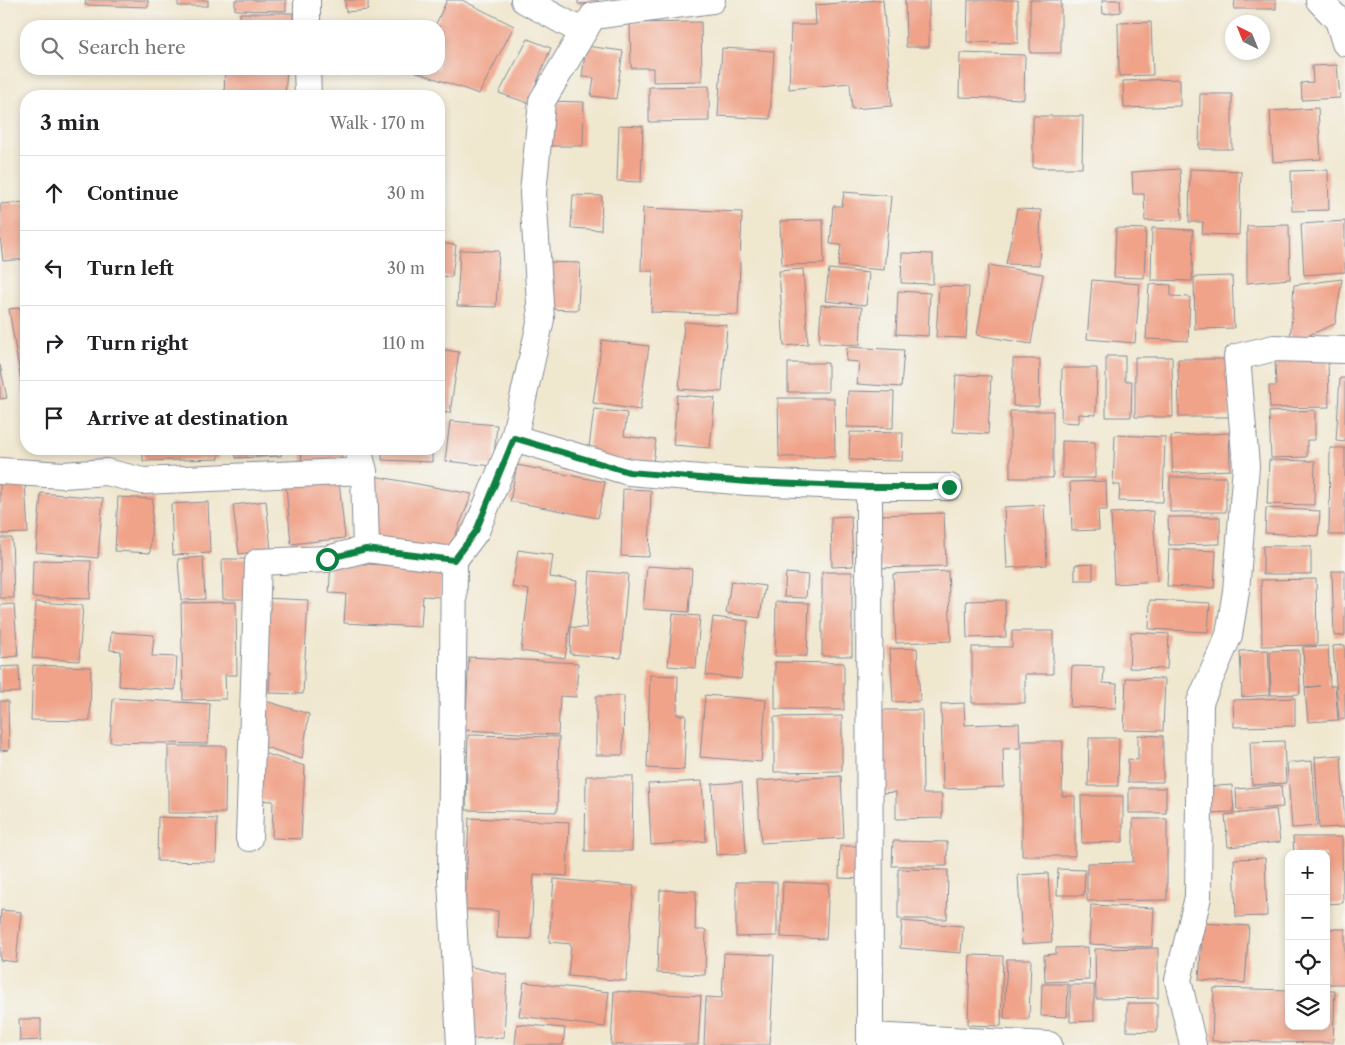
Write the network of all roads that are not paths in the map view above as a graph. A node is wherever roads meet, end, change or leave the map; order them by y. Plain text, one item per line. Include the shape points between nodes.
1 (307, 0) edge
2 (524, 0) edge
3 (712, 0) edge
4 (1319, 0) edge
5 (307, 20) edge
6 (1343, 28) edge
7 (583, 32) junction
8 (307, 75) edge
9 (308, 90) edge
10 (1345, 350) edge
11 (514, 438) junction
12 (361, 460) edge
13 (0, 471) edge
14 (869, 487) junction
15 (949, 487) dead end
16 (366, 549) junction
17 (454, 560) junction
18 (249, 838) dead end
19 (870, 1041) edge
20 (460, 1045) edge
21 (1049, 1045) edge
22 (1193, 1045) edge

1 - 5 street
2 - 7 street
3 - 7 street via 593,16
4 - 6 street
7 - 11 street via 542,101 533,193 542,319
8 - 9 street
10 - 22 street via 1274,348 1237,357 1246,466 1236,592 1229,635 1200,702 1198,897 1178,980
11 - 14 street via 629,472 748,482
11 - 17 street via 476,531
12 - 13 street via 143,481 106,472 63,475
12 - 16 street
14 - 15 street
14 - 19 street
16 - 17 street
16 - 18 street via 327,559 258,562
17 - 20 street via 451,879
19 - 21 street

